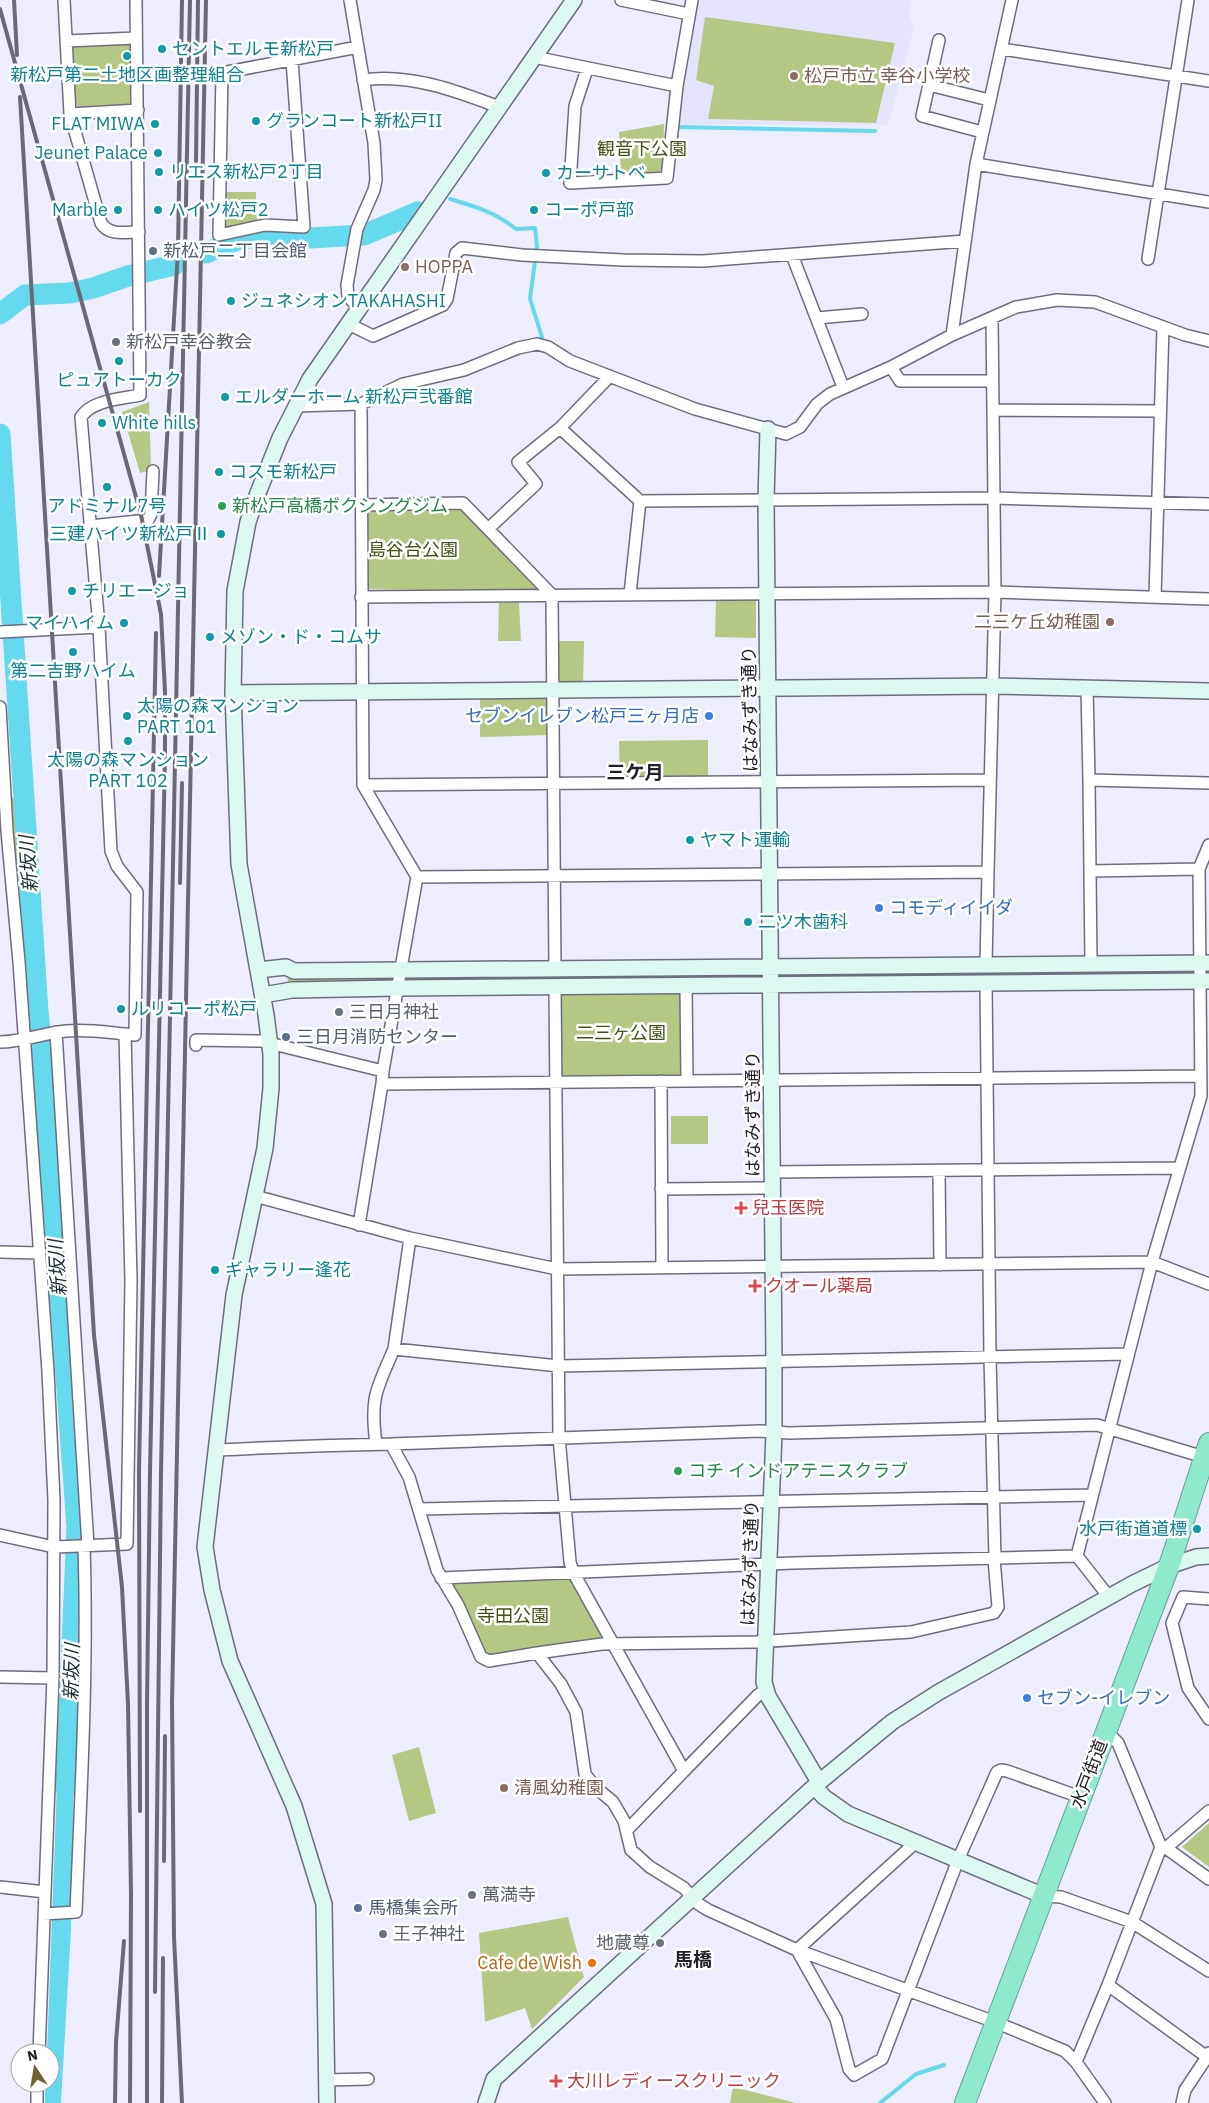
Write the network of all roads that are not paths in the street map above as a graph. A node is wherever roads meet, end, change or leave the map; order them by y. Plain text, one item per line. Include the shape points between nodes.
1 (64, 0) edge
2 (136, 0) edge
3 (350, 0) edge
4 (574, 0) edge
5 (621, 0) edge
6 (692, 0) edge
7 (1012, 0) edge
8 (1188, 0) edge
9 (689, 14) junction
10 (136, 38) junction
11 (938, 40) dead end
12 (66, 41) junction
13 (358, 47) junction
14 (1002, 49) junction
15 (534, 58) junction
16 (292, 60) junction
17 (586, 69) junction
18 (1175, 76) junction
19 (364, 80) junction
20 (1209, 80) edge
21 (929, 85) junction
22 (677, 86) junction
23 (989, 100) junction
24 (499, 107) junction
25 (138, 110) junction
26 (70, 114) junction
27 (982, 132) junction
28 (976, 164) junction
29 (1157, 195) junction
30 (1209, 202) edge
31 (139, 232) junction
32 (965, 241) junction
33 (792, 255) junction
34 (1148, 259) dead end
35 (359, 307) junction
36 (862, 314) dead end
37 (816, 318) junction
38 (992, 318) junction
39 (349, 324) junction
40 (1163, 327) junction
41 (952, 335) junction
42 (1209, 341) edge
43 (891, 367) junction
44 (610, 376) junction
45 (992, 381) junction
46 (843, 387) junction
47 (360, 404) junction
48 (296, 406) junction
49 (993, 410) junction
50 (1160, 411) junction
51 (560, 428) junction
52 (768, 429) junction
53 (153, 471) dead end
54 (993, 498) junction
55 (766, 500) junction
56 (640, 501) junction
57 (1158, 503) junction
58 (1209, 504) edge
59 (361, 505) junction
60 (90, 526) junction
61 (488, 529) junction
62 (995, 592) junction
63 (767, 593) junction
64 (630, 594) junction
65 (552, 595) junction
66 (361, 597) junction
67 (1155, 597) junction
68 (1209, 599) edge
69 (99, 627) junction
70 (0, 632) edge
71 (993, 686) junction
72 (1088, 688) junction
73 (768, 689) junction
74 (554, 690) junction
75 (1209, 691) edge
76 (362, 692) junction
77 (232, 693) junction
78 (0, 707) edge
79 (989, 780) junction
80 (1089, 780) junction
81 (770, 782) junction
82 (1209, 783) edge
83 (555, 784) junction
84 (363, 785) junction
85 (4, 831) edge
86 (1209, 844) edge
87 (1199, 869) junction
88 (1091, 871) junction
89 (988, 872) junction
90 (769, 874) junction
91 (555, 875) junction
92 (417, 877) junction
93 (0, 891) edge
94 (12, 891) junction
95 (1204, 963) edge
96 (986, 964) junction
97 (1091, 964) junction
98 (772, 967) junction
99 (556, 968) junction
100 (258, 970) junction
101 (402, 970) junction
102 (1204, 981) edge
103 (986, 983) junction
104 (686, 985) junction
105 (772, 985) junction
106 (555, 987) junction
107 (398, 988) junction
108 (263, 995) junction
109 (56, 1032) junction
110 (125, 1034) junction
111 (24, 1040) junction
112 (0, 1042) edge
113 (270, 1043) junction
114 (196, 1045) dead end
115 (383, 1071) junction
116 (1201, 1076) junction
117 (986, 1078) junction
118 (772, 1080) junction
119 (556, 1081) junction
120 (661, 1081) junction
121 (687, 1081) junction
122 (382, 1084) junction
123 (1179, 1168) junction
124 (988, 1170) junction
125 (939, 1171) junction
126 (772, 1172) junction
127 (772, 1188) junction
128 (662, 1189) junction
129 (255, 1196) junction
130 (359, 1225) junction
131 (410, 1238) junction
132 (0, 1252) edge
133 (39, 1253) junction
134 (1152, 1262) junction
135 (988, 1265) junction
136 (773, 1266) junction
137 (940, 1266) junction
138 (662, 1267) junction
139 (557, 1269) junction
140 (1209, 1284) edge
141 (394, 1350) junction
142 (1128, 1354) junction
143 (990, 1357) junction
144 (774, 1362) junction
145 (559, 1366) junction
146 (992, 1428) junction
147 (1111, 1428) junction
148 (774, 1432) junction
149 (558, 1437) junction
150 (376, 1444) junction
151 (391, 1444) junction
152 (217, 1450) junction
153 (1207, 1450) edge
154 (1092, 1495) junction
155 (992, 1497) junction
156 (772, 1502) junction
157 (564, 1507) junction
158 (419, 1510) junction
159 (0, 1535) edge
160 (86, 1546) junction
161 (57, 1547) junction
162 (1077, 1556) junction
163 (1209, 1556) edge
164 (994, 1559) junction
165 (770, 1564) junction
166 (1168, 1566) junction
167 (573, 1572) junction
168 (441, 1578) junction
169 (1109, 1597) junction
170 (1209, 1599) edge
171 (766, 1641) junction
172 (614, 1645) junction
173 (537, 1654) junction
174 (0, 1677) edge
175 (52, 1678) junction
176 (766, 1691) junction
177 (1209, 1719) edge
178 (1105, 1730) junction
179 (684, 1771) junction
180 (817, 1784) junction
181 (1080, 1797) junction
182 (1209, 1812) edge
183 (628, 1829) junction
184 (915, 1842) junction
185 (1163, 1848) junction
186 (958, 1860) junction
187 (1209, 1879) edge
188 (0, 1887) edge
189 (45, 1892) junction
190 (1044, 1896) junction
191 (692, 1898) junction
192 (44, 1914) junction
193 (1132, 1922) junction
194 (797, 1950) junction
195 (1209, 1971) edge
196 (1108, 1985) junction
197 (908, 1990) junction
198 (996, 2022) junction
199 (39, 2043) edge
200 (1208, 2055) edge
201 (1076, 2062) junction
202 (368, 2078) dead end
203 (326, 2080) junction
204 (327, 2103) edge
205 (486, 2103) edge
206 (965, 2103) edge
207 (1105, 2103) edge
208 (1182, 2103) edge

1 - 12 street
2 - 10 street
3 - 13 street
4 - 15 street
5 - 9 street
6 - 9 street
7 - 14 street
8 - 18 street
9 - 22 street
10 - 12 street
10 - 25 street
11 - 21 street
12 - 26 street
13 - 16 street
13 - 19 street
14 - 18 street
14 - 23 street
15 - 17 street
15 - 24 street
16 - 16 street via 222,73 219,235 265,225 304,228
17 - 22 street
17 - 22 street via 574,106 570,184 667,178
18 - 20 street
18 - 29 street
19 - 24 street via 380,78 448,88
19 - 35 street via 376,180 352,248 347,290 348,297
21 - 23 street
21 - 27 street via 922,116
23 - 27 street
24 - 35 street
25 - 26 street
25 - 31 street
26 - 31 street via 104,230
27 - 28 street
28 - 29 street
28 - 32 street
29 - 30 street
29 - 34 street
31 - 60 street via 140,394 86,409 81,417
32 - 33 street
32 - 41 street
33 - 37 street
33 - 39 street via 703,261 623,260 522,255 462,248 456,253 443,305 374,336
35 - 39 street
36 - 37 street
37 - 46 street
38 - 40 street via 1016,307 1057,300 1095,302
38 - 41 street
38 - 45 street
39 - 48 street via 310,379
40 - 42 street
40 - 50 street
41 - 43 street
43 - 45 street via 900,381
43 - 46 street
44 - 47 street via 537,344 518,348 464,370 403,384
44 - 51 street
44 - 52 street via 695,409
45 - 49 street
46 - 52 street via 817,404 795,431 786,434
47 - 48 street
47 - 59 street
48 - 77 street via 263,478 246,532 235,591
49 - 50 street
49 - 54 street
50 - 57 street
51 - 56 street
51 - 61 street via 518,462 536,484
52 - 55 street, はなみずき通り
53 - 60 street via 148,520
54 - 55 street
54 - 57 street
54 - 62 street
55 - 56 street
55 - 63 street, はなみずき通り
56 - 64 street
57 - 58 street
57 - 67 street
59 - 61 street via 463,503
59 - 66 street
60 - 69 street
61 - 65 street
62 - 63 street
62 - 67 street
62 - 71 street
63 - 64 street
63 - 73 street, はなみずき通り
64 - 65 street
65 - 66 street
65 - 74 street
66 - 76 street
67 - 68 street
69 - 70 street
69 - 110 street via 111,851 137,892 135,1035
71 - 72 street
71 - 73 street
71 - 79 street
72 - 75 street
72 - 80 street
73 - 74 street
73 - 81 street, はなみずき通り
74 - 76 street
74 - 83 street
76 - 77 street
76 - 84 street
77 - 100 street via 239,864
78 - 85 street
79 - 81 street
79 - 89 street
80 - 82 street
80 - 88 street
81 - 83 street
81 - 90 street, はなみずき通り
83 - 84 street
83 - 91 street
84 - 92 street
85 - 94 street
86 - 87 street
87 - 88 street
87 - 95 street
88 - 97 street
89 - 90 street
89 - 96 street
90 - 91 street
90 - 98 street, はなみずき通り
91 - 92 street
91 - 99 street
92 - 101 street
93 - 94 street
94 - 111 street
95 - 97 street
95 - 102 street
96 - 97 street
96 - 98 street
96 - 103 street
96 - 103 street
98 - 99 street
98 - 105 street, はなみずき通り
99 - 101 street
100 - 101 street via 286,967 294,971
100 - 108 street
101 - 107 street
102 - 103 street
102 - 116 street
103 - 105 street
103 - 117 street
104 - 105 street
104 - 106 street
104 - 121 street
105 - 118 street, はなみずき通り
106 - 107 street
106 - 119 street
107 - 108 street via 292,990
107 - 115 street
108 - 113 street
109 - 110 street via 85,1030
109 - 111 street
109 - 160 street
110 - 160 street via 131,1280 127,1544
111 - 112 street
111 - 133 street
113 - 114 street via 196,1040
113 - 115 street
113 - 129 street via 269,1112
115 - 122 street
116 - 117 street
116 - 123 street via 1201,1096
117 - 118 street
117 - 124 street
118 - 121 street
118 - 126 street, はなみずき通り
119 - 120 street
119 - 122 street
119 - 139 street
120 - 121 street
120 - 128 street
122 - 130 street
123 - 124 street
123 - 134 street
124 - 125 street
124 - 135 street
125 - 126 street
125 - 137 street
126 - 127 street, はなみずき通り
127 - 128 street
127 - 136 street, はなみずき通り
128 - 138 street
129 - 130 street
129 - 152 street via 234,1296
130 - 131 street
131 - 139 street
131 - 141 street
132 - 133 street
133 - 161 street
134 - 135 street
134 - 140 street
134 - 142 street
135 - 137 street
135 - 143 street
136 - 137 street
136 - 138 street
136 - 144 street, はなみずき通り
138 - 139 street
139 - 145 street
141 - 145 street
141 - 150 street via 374,1395 372,1415
142 - 143 street
142 - 147 street
143 - 144 street
143 - 146 street
144 - 145 street
144 - 148 street, はなみずき通り
145 - 149 street
146 - 147 street via 1097,1425
146 - 148 street
146 - 155 street
147 - 153 street
147 - 154 street
148 - 149 street
148 - 156 street, はなみずき通り
149 - 151 street
149 - 157 street
150 - 151 street
150 - 152 street
151 - 158 street via 409,1477
152 - 203 street via 205,1547 207,1571 230,1661 294,1806 320,1886 325,1919
153 - 166 highway, 水戸街道
154 - 155 street
154 - 162 street
155 - 156 street
155 - 164 street
156 - 157 street
156 - 165 street, はなみずき通り
157 - 158 street
157 - 167 street
158 - 168 street
159 - 161 street
160 - 161 street
160 - 192 street via 85,1718 76,1912
161 - 175 street
162 - 164 street
162 - 169 street
163 - 166 street
164 - 165 street
164 - 171 street via 998,1607 994,1613 911,1632
165 - 167 street
165 - 171 street, はなみずき通り
166 - 169 street
166 - 178 highway, 水戸街道
167 - 168 street
167 - 172 street
168 - 173 street via 458,1605 483,1660
169 - 180 street via 913,1708
170 - 177 street via 1183,1597 1172,1623 1188,1688
171 - 172 street
171 - 176 street, はなみずき通り
172 - 173 street
172 - 179 street
173 - 183 street via 561,1684 576,1712 585,1774 613,1802
174 - 175 street
175 - 189 street
176 - 179 street via 758,1695
176 - 180 street, はなみずき通り via 819,1782
178 - 181 highway, 水戸街道
178 - 185 street via 1118,1743
179 - 183 street
180 - 184 street, はなみずき通り via 824,1796 848,1814
180 - 191 street
181 - 186 street via 1007,1771 996,1772
181 - 190 highway, 水戸街道
182 - 185 street
183 - 191 street via 631,1850 684,1888
184 - 186 street, はなみずき通り
184 - 194 street
185 - 187 street
185 - 193 street
186 - 190 street, はなみずき通り
186 - 197 street
188 - 189 street
189 - 192 street
190 - 193 street via 1061,1897
190 - 198 highway, 水戸街道
191 - 194 street via 708,1910
191 - 205 street via 494,2079
192 - 199 street
193 - 195 street
193 - 196 street
194 - 197 street
194 - 197 street via 836,2019 849,2069 854,2075 882,2059
196 - 200 street
196 - 201 street
197 - 198 street
198 - 201 street via 1065,2052
198 - 206 highway, 水戸街道
200 - 208 street via 1185,2090
201 - 207 street
202 - 203 street
203 - 204 street

